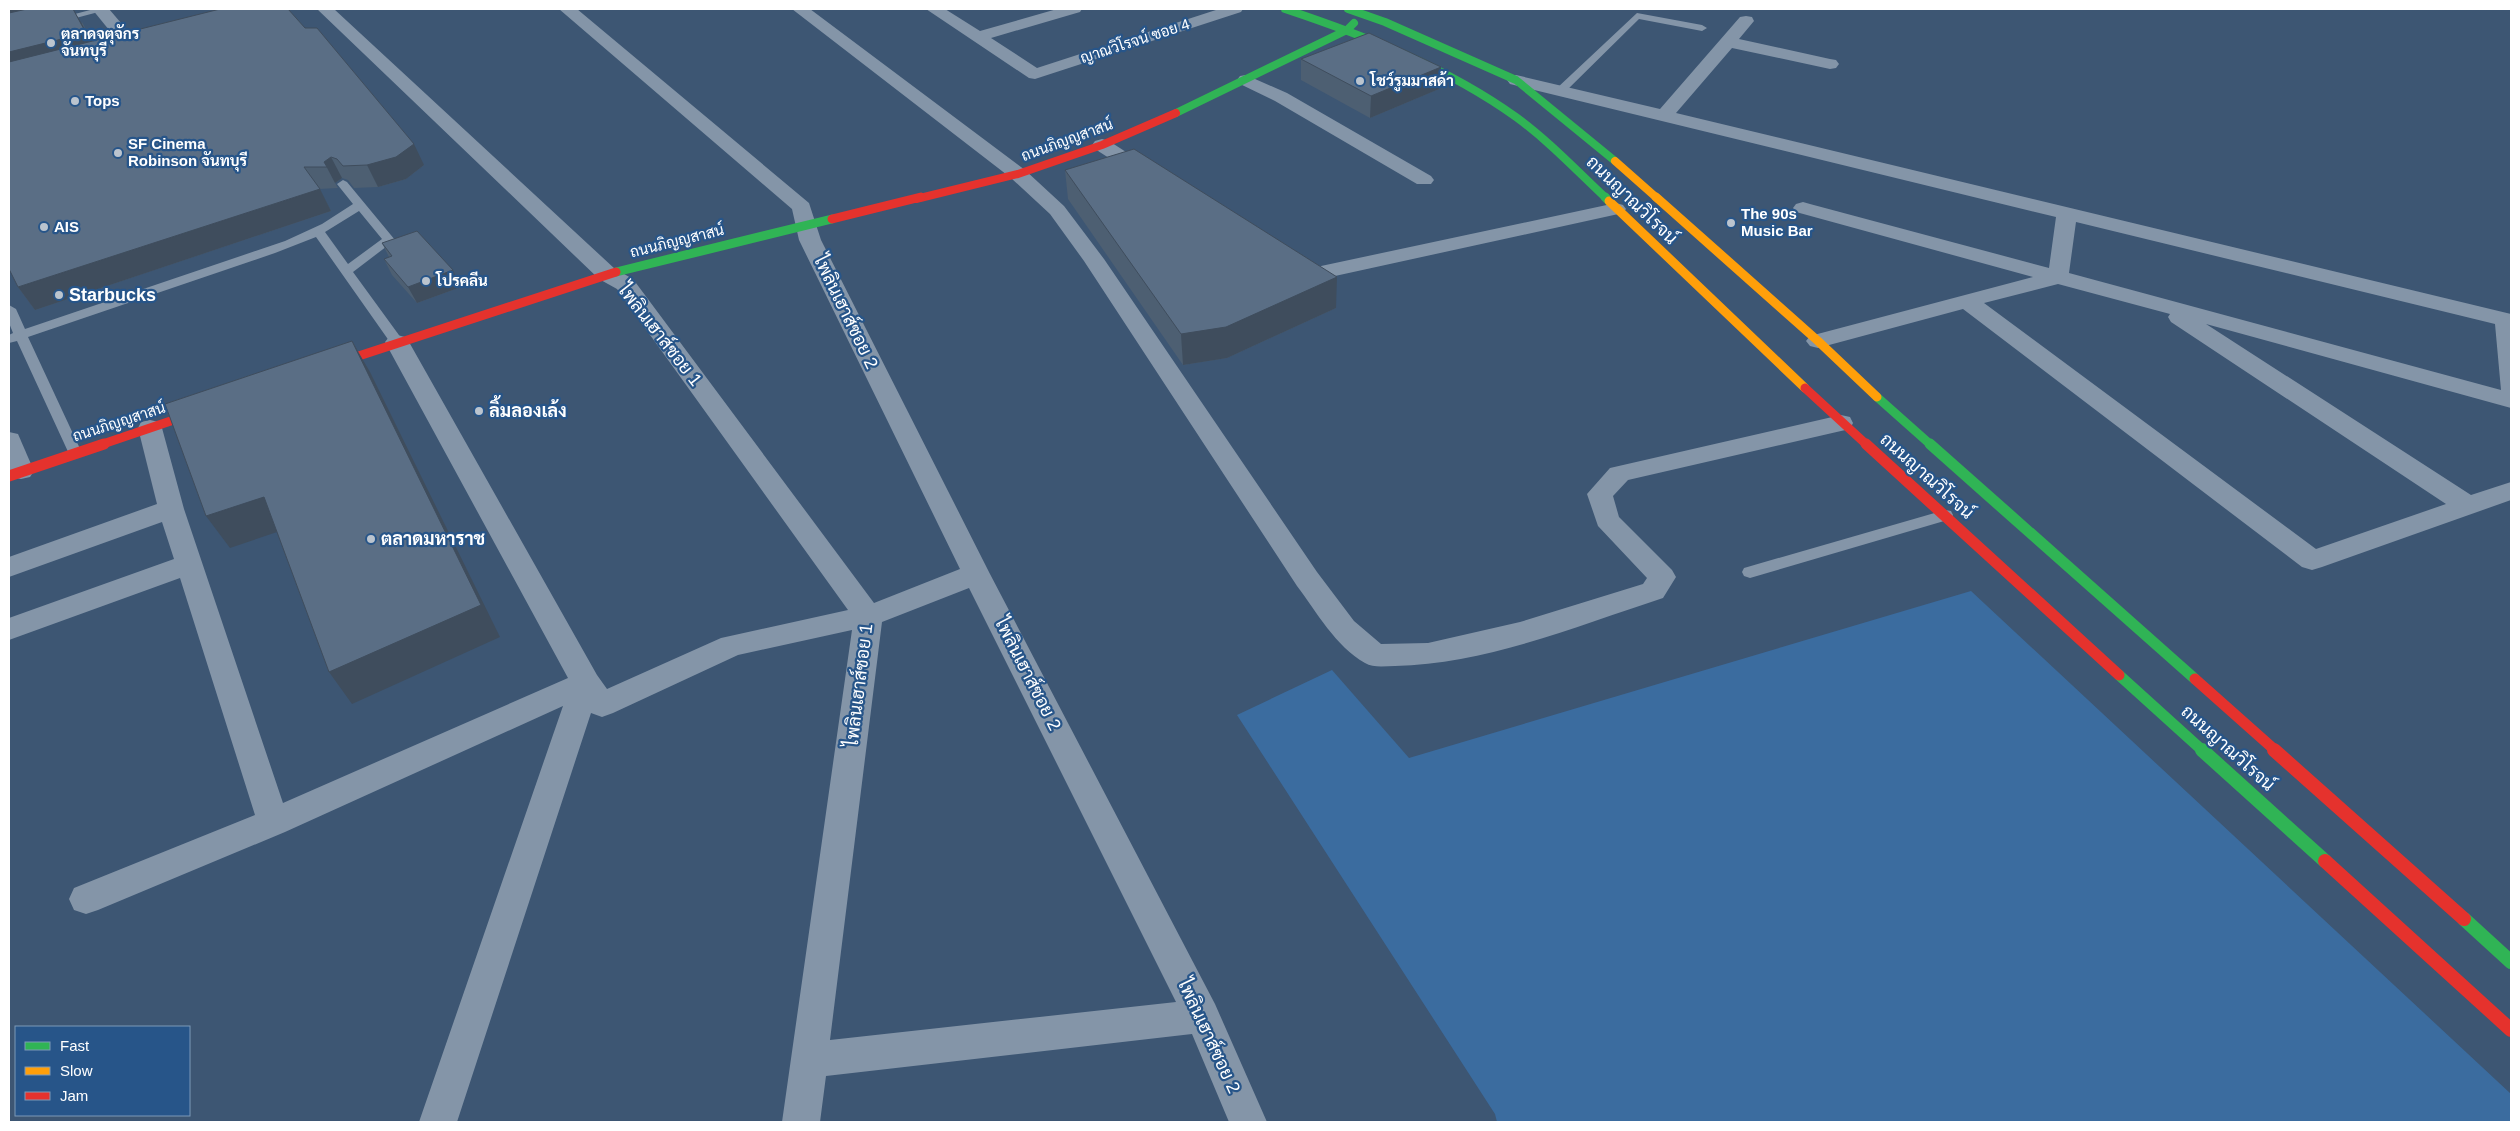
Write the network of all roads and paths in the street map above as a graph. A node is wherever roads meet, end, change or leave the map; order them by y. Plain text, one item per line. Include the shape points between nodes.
1 (101, 9) edge
2 (325, 9) edge
3 (567, 9) edge
4 (800, 9) edge
5 (934, 9) edge
6 (1074, 9) edge
7 (1235, 9) edge
8 (1285, 9) edge
9 (1360, 10) edge
10 (1746, 21) dead end
11 (46, 23) edge
12 (1702, 28) dead end
13 (1346, 30) junction
14 (978, 37) junction
15 (1727, 42) junction
16 (129, 46) edge
17 (1830, 64) dead end
18 (1246, 80) junction
19 (1516, 80) junction
20 (1560, 91) junction
21 (1664, 116) junction
22 (1102, 145) junction
23 (1018, 174) junction
24 (1424, 180) dead end
25 (344, 184) edge
26 (1163, 185) edge
27 (359, 205) junction
28 (1803, 208) dead end
29 (1616, 209) junction
30 (2067, 214) junction
31 (806, 226) junction
32 (318, 231) junction
33 (1278, 260) edge
34 (346, 271) junction
35 (607, 274) junction
36 (2058, 277) junction
37 (1967, 302) junction
38 (2159, 304) junction
39 (9, 309) edge
40 (2508, 320) edge
41 (14, 337) edge
42 (1818, 341) junction
43 (397, 342) junction
44 (314, 371) edge
45 (2511, 386) edge
46 (2511, 400) edge
47 (214, 406) edge
48 (1841, 422) junction
49 (150, 428) junction
50 (9, 440) edge
51 (75, 453) junction
52 (15, 474) edge
53 (2511, 491) edge
54 (2468, 506) junction
55 (171, 509) junction
56 (1945, 515) junction
57 (189, 564) junction
58 (9, 567) edge
59 (1750, 572) dead end
60 (976, 574) junction
61 (868, 616) junction
62 (9, 629) edge
63 (586, 683) junction
64 (273, 822) junction
65 (86, 899) dead end
66 (2511, 962) edge
67 (1202, 1016) junction
68 (2510, 1029) edge
69 (809, 1060) junction
70 (438, 1122) edge
71 (801, 1122) edge
72 (1248, 1122) edge

1 - 11 lane
1 - 16 street
2 - 35 street, ไพลินเฮาส์ซอย 1
3 - 31 street, ไพลินเฮาส์ซอย 2 via 802,207
4 - 23 street
5 - 14 street
6 - 14 street
7 - 14 street, ญาณวิโรจน์ ซอย 4 via 1035,74
8 - 13 main road, ถนนญาณวิโรจน์
9 - 13 main road, ถนนภิญญสาสน์
9 - 19 main road, ถนนญาณวิโรจน์
10 - 15 street
12 - 20 lane via 1637,16
13 - 18 main road, ถนนภิญญสาสน์
13 - 29 main road, ถนนญาณวิโรจน์ via 1420,61 1503,108 1555,150
15 - 17 street
15 - 21 street
18 - 22 main road, ถนนภิญญสาสน์
18 - 24 street
19 - 20 street
19 - 42 main road, ถนนญาณวิโรจน์ via 1595,143
20 - 21 street
21 - 30 street
22 - 23 main road, ถนนภิญญสาสน์
22 - 26 street
23 - 31 main road, ถนนภิญญสาสน์
23 - 48 street via 1057,210 1307,579 1344,629 1375,655 1428,654 1521,633 1653,591 1662,577 1606,520 1600,494 1619,474
25 - 27 lane
27 - 32 lane via 342,219
27 - 34 lane via 390,240
28 - 36 street
29 - 33 street via 1303,276
29 - 48 main road, ถนนญาณวิโรจน์
30 - 36 street
30 - 40 street
31 - 35 main road, ถนนภิญญสาสน์
31 - 60 street, ไพลินเฮาส์ซอย 2 via 810,240
32 - 34 lane
32 - 41 lane
34 - 43 lane
35 - 43 main road, ถนนภิญญสาสน์
35 - 61 street, ไพลินเฮาส์ซอย 1 via 625,284
36 - 37 street
36 - 38 street
37 - 42 street
37 - 54 street via 2312,560
38 - 46 street
38 - 54 street
39 - 41 lane
40 - 45 street
41 - 51 lane
42 - 66 main road, ถนนญาณวิโรจน์ via 1848,372 2389,850
43 - 44 main road, ถนนภิญญสาสน์
43 - 63 street
47 - 49 main road, ถนนภิญญสาสน์
48 - 56 main road, ถนนญาณวิโรจน์
49 - 51 main road, ถนนภิญญสาสน์
49 - 55 street
50 - 52 street
51 - 52 main road, ถนนภิญญสาสน์
53 - 54 street
55 - 57 street
55 - 58 street
56 - 59 lane
56 - 68 main road, ถนนญาณวิโรจน์
57 - 62 street
57 - 64 street
60 - 61 street
60 - 67 street, ไพลินเฮาส์ซอย 2
61 - 63 street via 731,646 602,705
61 - 69 street, ไพลินเฮาส์ซอย 1
63 - 64 street
63 - 70 street
64 - 65 street
67 - 69 street
67 - 72 street, ไพลินเฮาส์ซอย 2
69 - 71 street, ไพลินเฮาส์ซอย 1

